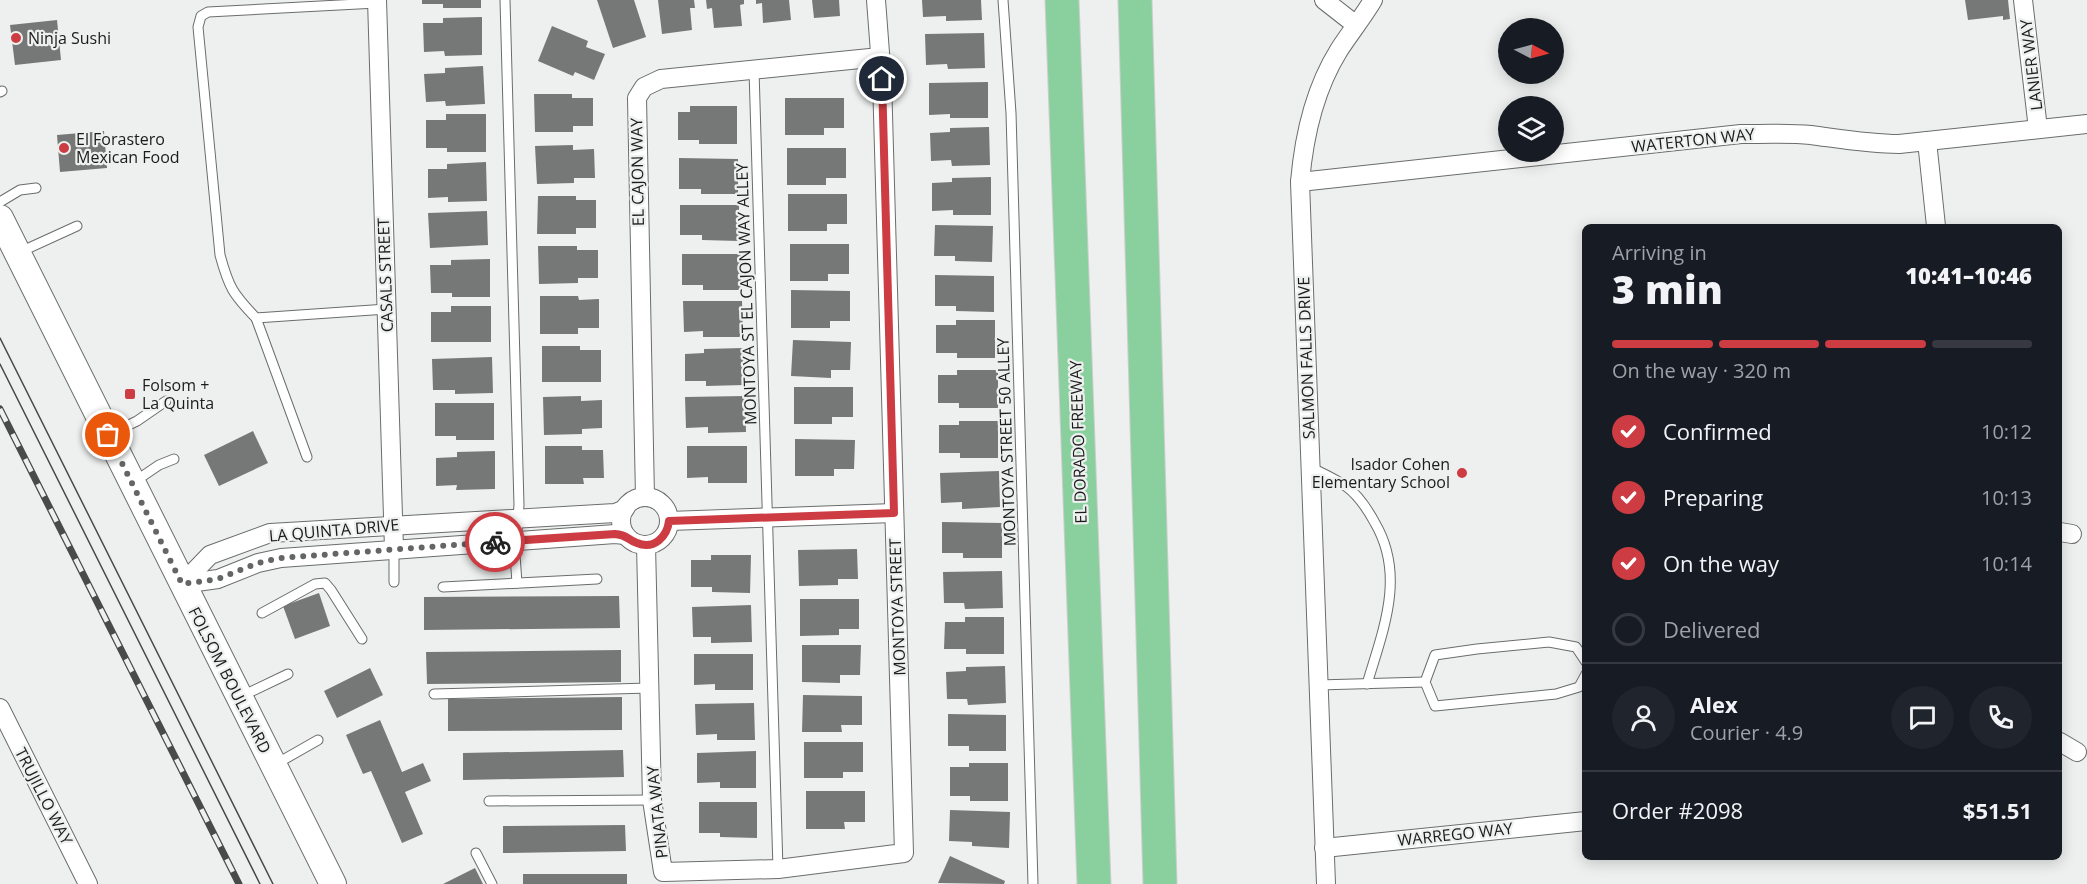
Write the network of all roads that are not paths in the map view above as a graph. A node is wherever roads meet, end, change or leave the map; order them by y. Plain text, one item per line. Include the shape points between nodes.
1 (505, 0) edge
2 (876, 0) edge
3 (1003, 0) edge
4 (1062, 0) edge
5 (1134, 0) edge
6 (1324, 0) edge
7 (1373, 0) edge
8 (2024, 0) edge
9 (377, 2) edge
10 (1356, 25) junction
11 (880, 57) junction
12 (754, 70) junction
13 (2087, 124) edge
14 (2038, 129) junction
15 (1927, 141) junction
16 (1300, 182) junction
17 (36, 188) dead end
18 (0, 202) edge
19 (0, 218) edge
20 (1936, 224) edge
21 (77, 225) dead end
22 (17, 254) junction
23 (387, 309) junction
24 (256, 318) junction
25 (166, 401) dead end
26 (108, 435) junction
27 (307, 457) dead end
28 (174, 459) dead end
29 (1310, 467) junction
30 (132, 483) junction
31 (645, 497) junction
32 (625, 509) junction
33 (894, 513) junction
34 (767, 517) junction
35 (518, 518) junction
36 (669, 521) junction
37 (393, 525) junction
38 (625, 535) junction
39 (516, 541) junction
40 (646, 545) junction
41 (394, 549) junction
42 (597, 579) dead end
43 (394, 582) dead end
44 (182, 584) junction
45 (517, 584) junction
46 (443, 587) dead end
47 (262, 613) dead end
48 (362, 639) dead end
49 (1582, 656) edge
50 (288, 674) dead end
51 (1582, 681) edge
52 (1425, 682) junction
53 (1318, 684) junction
54 (1367, 684) junction
55 (649, 688) junction
56 (434, 694) dead end
57 (239, 698) junction
58 (0, 708) edge
59 (318, 740) dead end
60 (2062, 743) edge
61 (2078, 752) dead end
62 (273, 766) junction
63 (652, 800) junction
64 (489, 801) dead end
65 (1582, 821) edge
66 (1324, 848) junction
67 (476, 853) dead end
68 (904, 854) joint
69 (778, 869) junction
70 (660, 878) edge
71 (88, 884) edge
72 (333, 884) edge
73 (492, 884) edge
74 (1033, 884) edge
75 (1094, 884) edge
76 (1160, 884) edge
77 (1326, 884) edge

1 - 35 lane
2 - 11 street, MONTOYA STREET
3 - 74 lane, MONTOYA STREET 50 ALLEY via 1011,113
4 - 75 highway, EL DORADO FREEWAY
5 - 76 highway
6 - 10 street
7 - 10 street, SALMON FALLS DRIVE
8 - 14 street, LANIER WAY
9 - 23 street, CASALS STREET
9 - 24 lane via 208,12 201,16 198,27 220,255 234,295
10 - 16 street, SALMON FALLS DRIVE via 1334,58 1315,100
11 - 12 street, EL CAJON WAY
11 - 33 street, MONTOYA STREET
12 - 31 street, EL CAJON WAY via 661,79 644,87 637,98
12 - 34 lane, MONTOYA ST EL CAJON WAY ALLEY
13 - 14 street, WATERTON WAY
14 - 15 street, WATERTON WAY
15 - 16 street, WATERTON WAY via 1871,144 1811,135 1741,134
15 - 20 street
16 - 29 street, SALMON FALLS DRIVE
17 - 18 lane via 20,190
19 - 22 main road, FOLSOM BOULEVARD
21 - 22 lane
22 - 26 main road, FOLSOM BOULEVARD
23 - 24 lane
23 - 37 street, CASALS STREET
24 - 27 lane
25 - 26 lane
26 - 30 main road, FOLSOM BOULEVARD
28 - 30 lane
29 - 53 street, SALMON FALLS DRIVE
29 - 54 lane via 1347,487 1367,508 1388,555 1392,578 1386,622
30 - 44 main road, FOLSOM BOULEVARD
31 - 32 street
31 - 36 street via 664,507
32 - 35 street, LA QUINTA DRIVE via 615,513
32 - 38 street
33 - 34 street
33 - 68 street, MONTOYA STREET
34 - 36 street
34 - 69 lane, MONTOYA ST EL CAJON WAY ALLEY
35 - 37 street, LA QUINTA DRIVE
35 - 39 lane
36 - 40 street via 662,538
37 - 41 street, CASALS STREET
37 - 44 street, LA QUINTA DRIVE via 270,533 210,555
38 - 39 street, LA QUINTA DRIVE
38 - 40 street
39 - 41 street, LA QUINTA DRIVE
39 - 45 lane
40 - 55 street, PINATA WAY
41 - 43 lane
41 - 44 street, LA QUINTA DRIVE via 280,558 218,579
42 - 45 lane
44 - 57 main road, FOLSOM BOULEVARD
45 - 46 lane
47 - 48 lane via 315,584 325,583
49 - 52 lane via 1576,647 1549,642 1435,655
50 - 57 lane
51 - 52 lane via 1579,687 1556,694 1435,706
52 - 54 lane
53 - 54 lane
53 - 66 street, SALMON FALLS DRIVE
55 - 56 lane
55 - 63 street, PINATA WAY
57 - 62 main road, FOLSOM BOULEVARD
58 - 71 street, TRUJILLO WAY
59 - 62 lane
60 - 61 street
62 - 72 main road, FOLSOM BOULEVARD
63 - 64 lane
63 - 70 street, PINATA WAY
65 - 66 street, WARREGO WAY
66 - 77 street, SALMON FALLS DRIVE
67 - 73 lane
68 - 69 street, PINATA WAY
69 - 70 street, PINATA WAY

